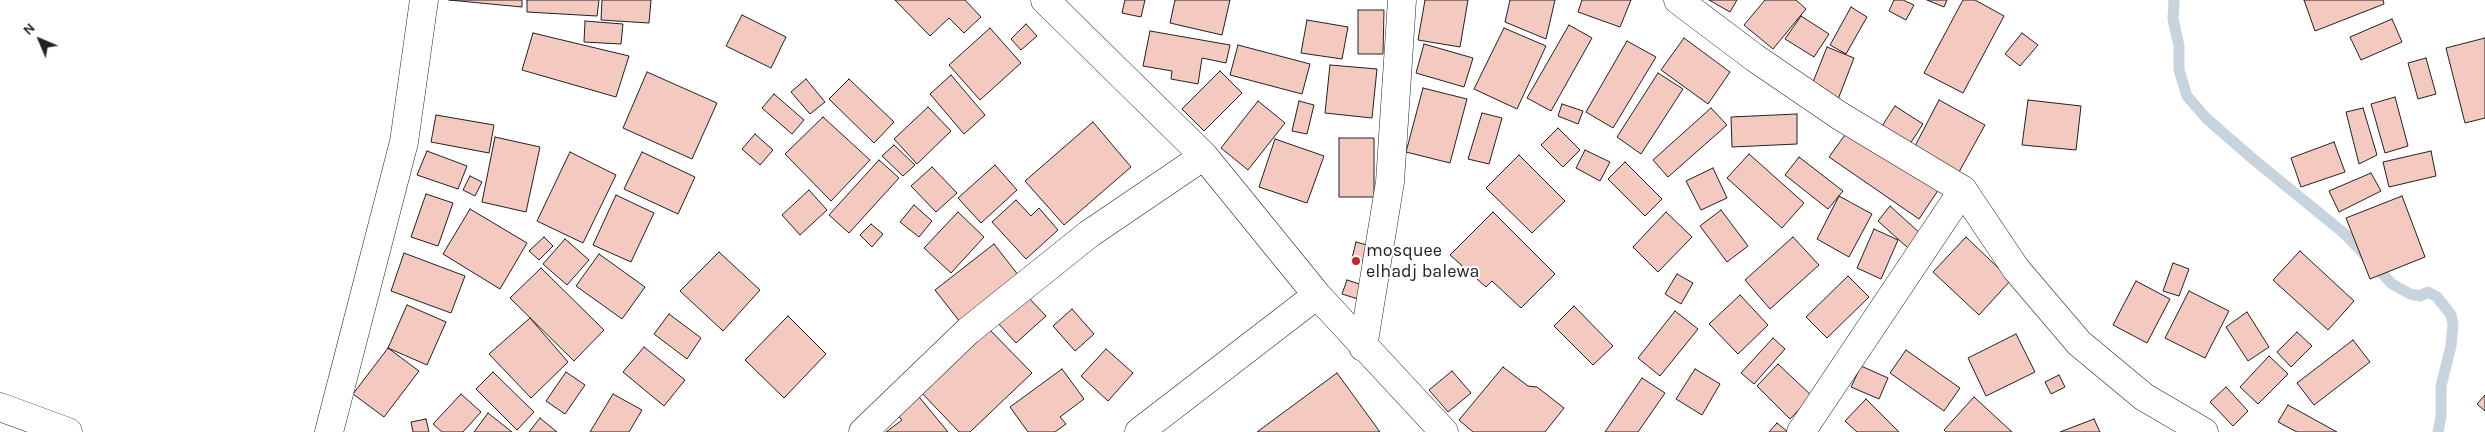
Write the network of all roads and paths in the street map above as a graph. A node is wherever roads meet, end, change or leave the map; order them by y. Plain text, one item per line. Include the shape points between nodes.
1 (424, 0) edge
2 (1045, 0) edge
3 (1402, 0) edge
4 (1678, 0) edge
5 (1204, 156) junction
6 (1962, 190) junction
7 (1317, 295) junction
8 (1364, 347) junction
9 (0, 406) edge
10 (68, 432) edge
11 (329, 432) edge
12 (864, 432) edge
13 (1140, 432) edge
14 (1444, 432) edge
15 (1801, 432) edge
16 (2204, 432) edge

1 - 11 street via 404,142
2 - 5 street
3 - 8 street via 1390,182
4 - 6 street via 1840,116
5 - 7 street
5 - 12 street via 1089,234 968,331
6 - 15 street
6 - 16 street via 2016,269 2079,343 2144,398
7 - 8 street
7 - 13 street
8 - 14 street
9 - 10 street

